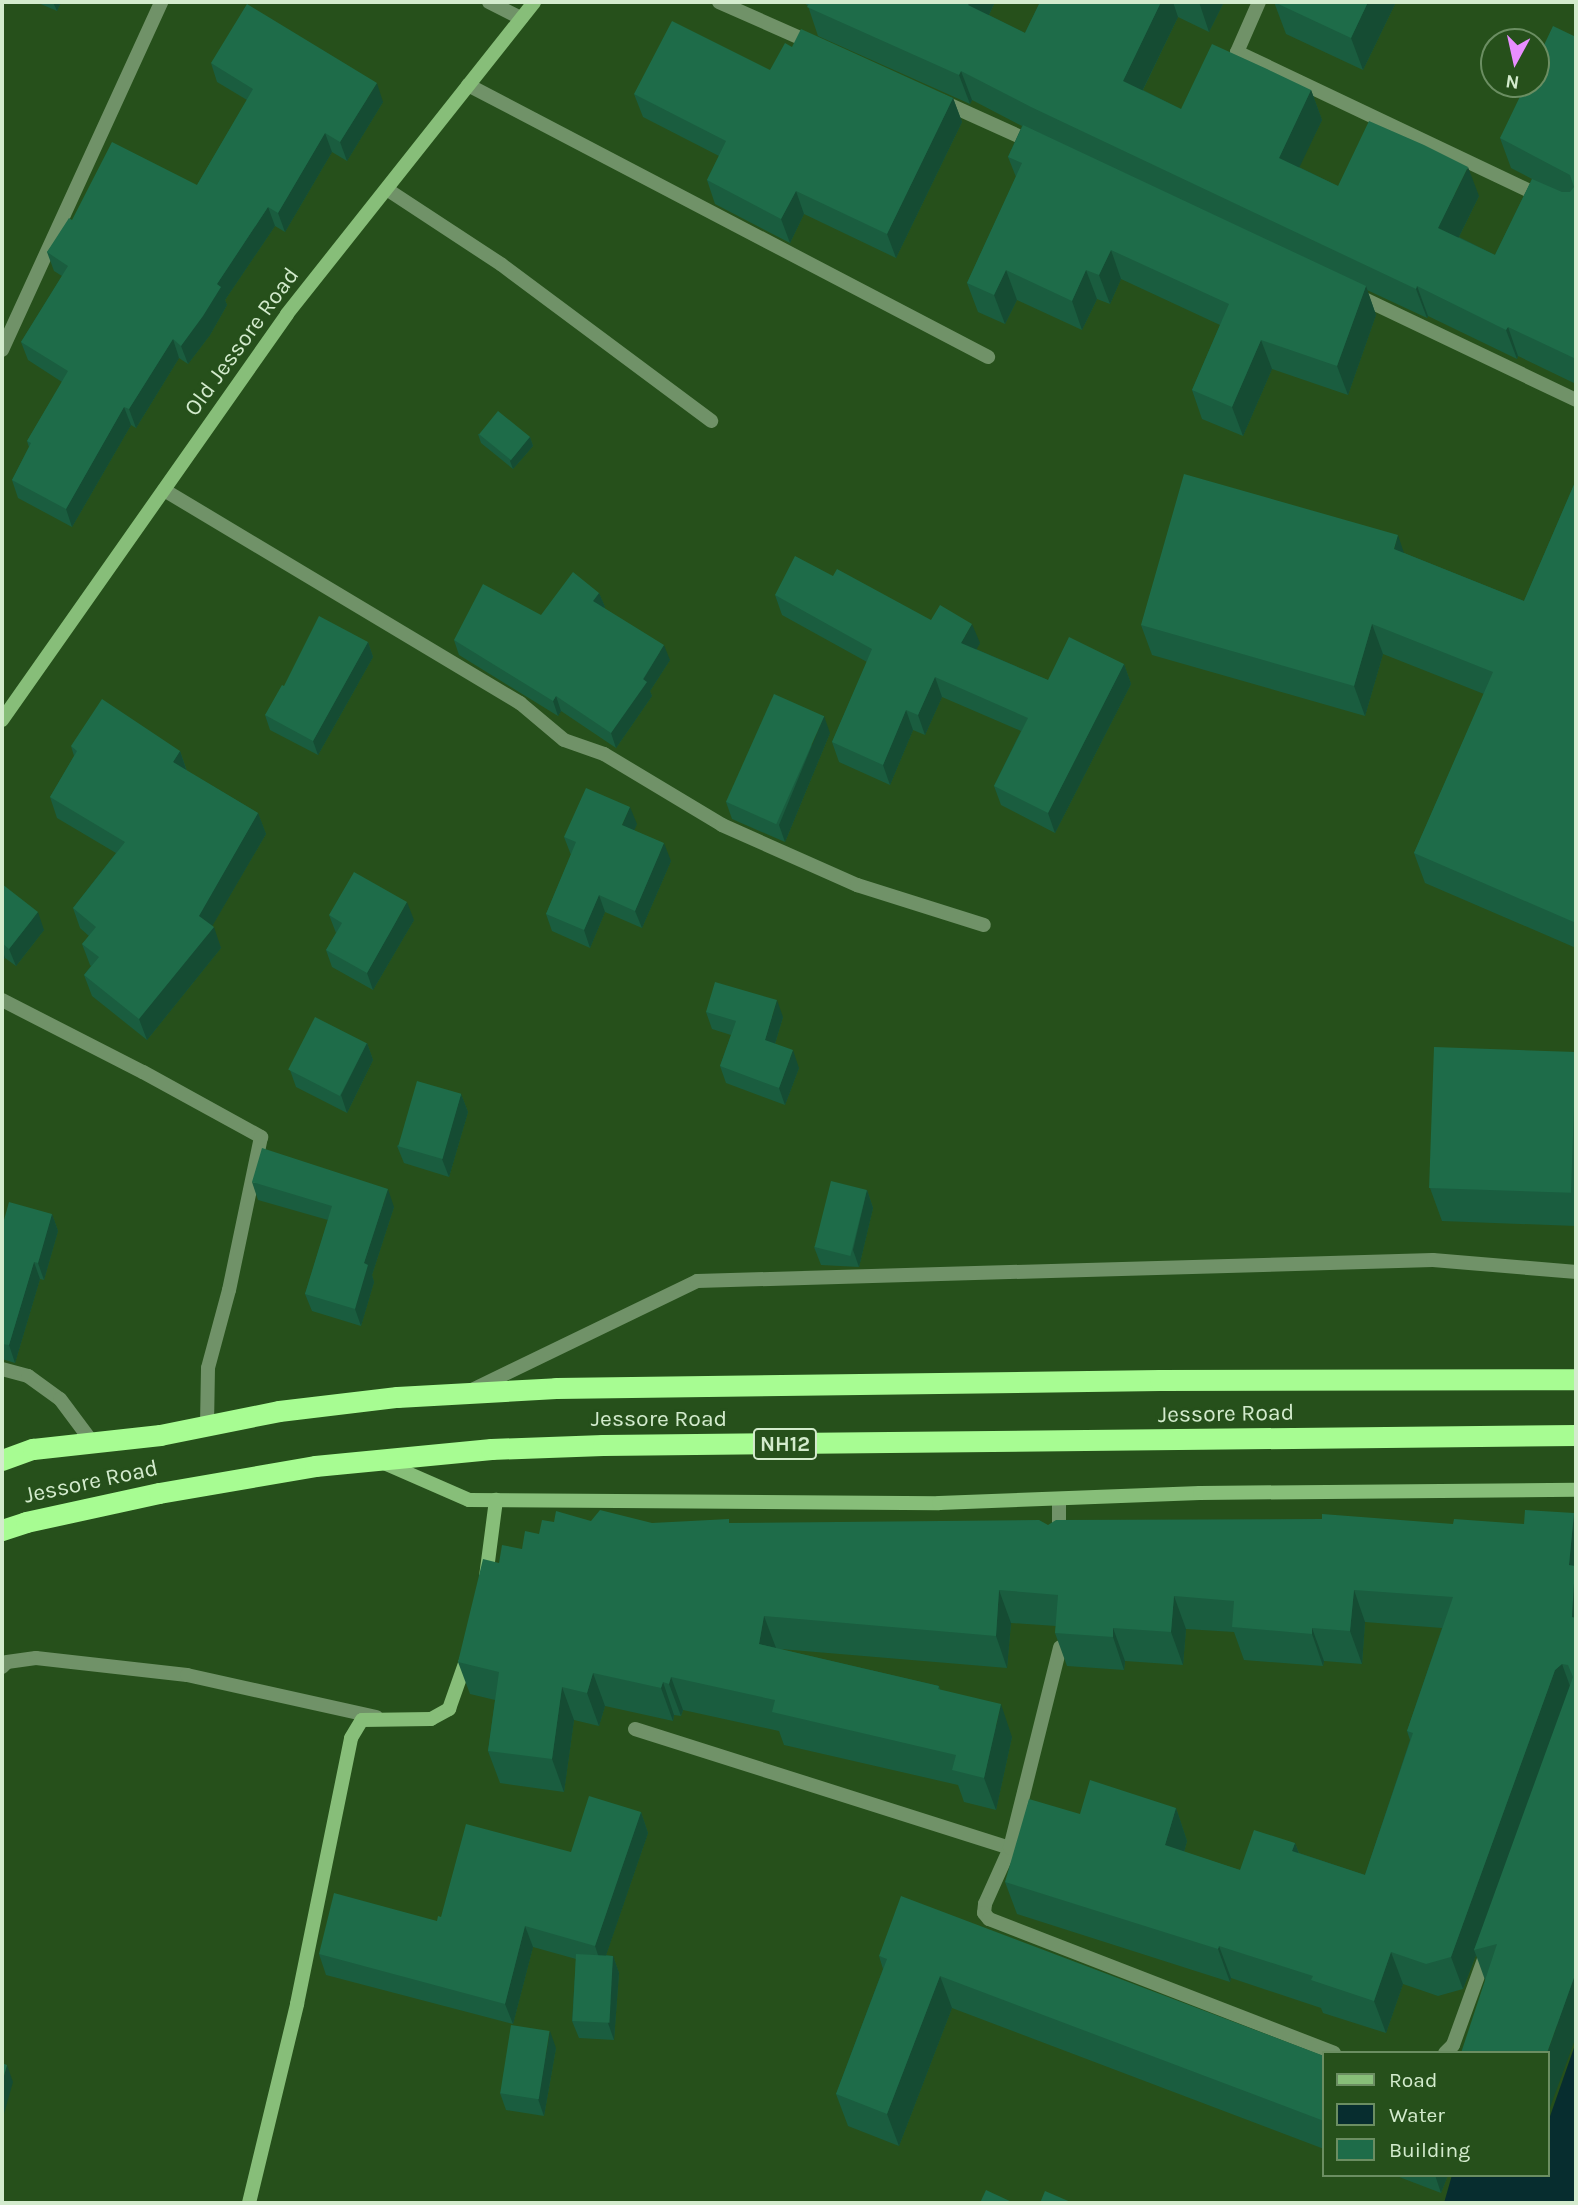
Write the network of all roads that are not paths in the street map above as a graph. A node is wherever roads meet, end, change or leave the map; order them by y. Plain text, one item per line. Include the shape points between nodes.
1 (161, 2) edge
2 (489, 2) edge
3 (534, 2) edge
4 (719, 2) edge
5 (1259, 2) edge
6 (521, 18) junction
7 (833, 53) edge
8 (468, 85) junction
9 (921, 92) edge
10 (1047, 149) edge
11 (387, 190) junction
12 (1576, 213) edge
13 (1337, 286) edge
14 (2, 350) edge
15 (988, 358) dead end
16 (1576, 400) edge
17 (710, 421) dead end
18 (163, 490) junction
19 (2, 720) edge
20 (984, 925) dead end
21 (2, 1000) edge
22 (1576, 1272) edge
23 (2, 1368) edge
24 (1576, 1379) edge
25 (466, 1393) junction
26 (207, 1425) junction
27 (1576, 1435) edge
28 (92, 1442) junction
29 (2, 1460) edge
30 (378, 1460) junction
31 (1576, 1490) edge
32 (1059, 1499) junction
33 (496, 1500) junction
34 (2, 1531) edge
35 (1059, 1548) edge
36 (482, 1594) edge
37 (471, 1643) edge
38 (1060, 1647) edge
39 (2, 1667) edge
40 (376, 1717) junction
41 (635, 1729) dead end
42 (1010, 1848) junction
43 (1491, 1941) edge
44 (1329, 2051) edge
45 (1447, 2051) edge
46 (249, 2203) edge

1 - 14 street
2 - 6 street
3 - 6 street, Old Jessore Road
4 - 7 street
5 - 12 street via 1237,51
6 - 8 street, Old Jessore Road
8 - 11 street, Old Jessore Road
8 - 15 street
9 - 10 street
11 - 17 street via 502,265
11 - 18 street, Old Jessore Road via 286,314
13 - 16 street
18 - 19 street, Old Jessore Road
18 - 20 street via 520,703 564,740 604,754 722,825 857,885
21 - 26 street via 261,1137 208,1368
22 - 25 street via 1433,1260 697,1281
23 - 28 street via 28,1376 60,1399
24 - 25 highway via 1174,1380
25 - 26 highway via 397,1396
26 - 28 highway
27 - 30 highway, Jessore Road / NH12 via 603,1445
28 - 29 highway via 33,1449
30 - 33 street via 469,1500
30 - 34 highway, Jessore Road / NH12 via 159,1493
31 - 32 street via 1199,1493
32 - 33 street via 939,1503
32 - 35 street
33 - 36 street
37 - 40 street via 450,1709 432,1719
38 - 42 street
39 - 40 street via 7,1662 36,1658 187,1675
40 - 46 street via 362,1720 351,1738 297,2004
41 - 42 street
42 - 44 street via 985,1904 989,1919
43 - 45 street

